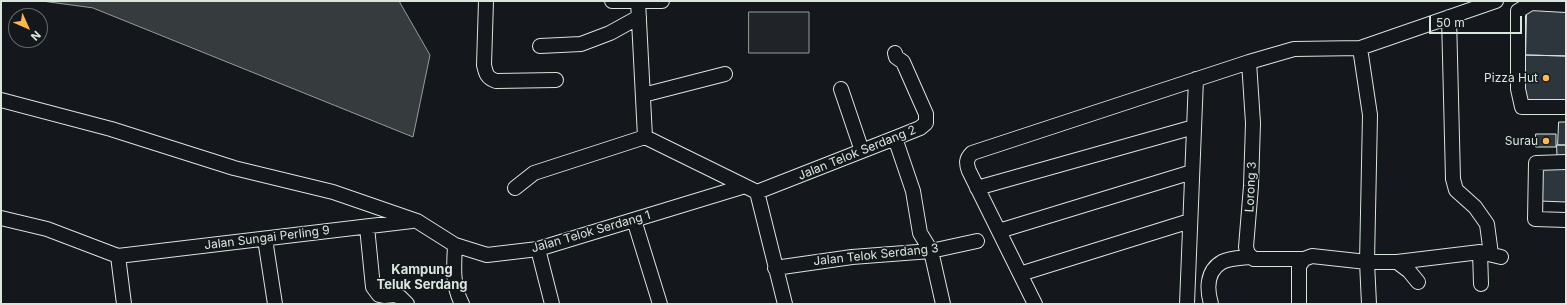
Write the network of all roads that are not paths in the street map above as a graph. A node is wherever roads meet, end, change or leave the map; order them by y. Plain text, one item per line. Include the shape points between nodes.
1 (486, 1) edge
2 (612, 1) edge
3 (638, 1) edge
4 (662, 1) edge
5 (1496, 1) edge
6 (1566, 5) edge
7 (639, 17) junction
8 (1449, 17) junction
9 (540, 46) dead end
10 (1360, 48) junction
11 (895, 53) dead end
12 (1249, 62) junction
13 (725, 74) dead end
14 (1196, 79) junction
15 (556, 80) dead end
16 (841, 89) dead end
17 (643, 95) junction
18 (1, 100) edge
19 (1566, 107) edge
20 (1194, 127) junction
21 (645, 136) junction
22 (895, 138) junction
23 (862, 151) junction
24 (1566, 162) edge
25 (1192, 172) junction
26 (515, 188) dead end
27 (977, 188) junction
28 (751, 189) junction
29 (1, 218) edge
30 (417, 220) junction
31 (634, 220) junction
32 (1566, 220) edge
33 (1190, 221) junction
34 (367, 226) junction
35 (999, 231) junction
36 (265, 239) junction
37 (977, 242) dead end
38 (455, 245) junction
39 (538, 249) junction
40 (931, 251) junction
41 (1491, 254) junction
42 (118, 256) junction
43 (1250, 257) junction
44 (1304, 259) junction
45 (1367, 262) junction
46 (1397, 262) junction
47 (775, 268) junction
48 (1020, 274) junction
49 (1418, 282) dead end
50 (1481, 284) dead end
51 (1183, 303) edge
52 (124, 304) edge
53 (275, 304) edge
54 (407, 304) edge
55 (462, 304) edge
56 (552, 304) edge
57 (660, 304) edge
58 (785, 304) edge
59 (943, 304) edge
60 (1035, 304) edge
61 (1211, 304) edge
62 (1299, 304) edge
63 (1369, 304) edge

1 - 15 street via 484,65 490,79
2 - 3 street
3 - 4 street
3 - 7 street
5 - 8 street
6 - 19 street via 1531,3 1518,11 1518,89 1522,108
7 - 9 street via 610,33 581,44
7 - 17 street
8 - 10 street
8 - 41 street via 1452,179 1456,190 1475,207 1487,224
10 - 12 street via 1294,49
10 - 45 street via 1370,115
11 - 22 street, Jalan Telok Serdang 2 via 903,62 927,118 926,123 920,128
12 - 14 street
12 - 43 street, Lorong 3 via 1253,123 1246,247
13 - 17 street
14 - 20 street
14 - 27 street via 972,153 966,164
16 - 23 street
17 - 21 street
18 - 30 street, Jalan Telok Serdang 1 via 111,130 234,168 333,192
20 - 25 street
20 - 27 street
21 - 26 street via 534,173
21 - 28 street
22 - 23 street, Jalan Telok Serdang 2
22 - 40 street via 913,190 920,233
23 - 28 street, Jalan Telok Serdang 2
24 - 32 street via 1536,163 1535,219
25 - 33 street
25 - 35 street
27 - 35 street
28 - 31 street, Jalan Telok Serdang 1
28 - 47 street
29 - 42 street via 48,229
30 - 34 street, Jalan Sungai Perling 9
30 - 38 street, Jalan Telok Serdang 1
31 - 39 street, Jalan Telok Serdang 1
31 - 57 street
33 - 48 street
33 - 51 street
34 - 36 street, Jalan Sungai Perling 9
34 - 54 street via 372,287 379,295 395,295
35 - 48 street
36 - 42 street, Jalan Sungai Perling 9
36 - 53 street
37 - 40 street, Jalan Telok Serdang 3
38 - 39 street, Jalan Telok Serdang 1 via 487,255
38 - 55 street via 453,273 457,295
39 - 56 street
40 - 47 street, Jalan Telok Serdang 3 via 852,257
40 - 59 street
41 - 46 street
41 - 50 street
42 - 52 street
43 - 44 street
43 - 61 street via 1221,262 1214,269 1207,286
44 - 45 street via 1312,256
44 - 62 street via 1299,266
45 - 46 street
45 - 63 street
46 - 49 street
47 - 58 street
48 - 60 street

